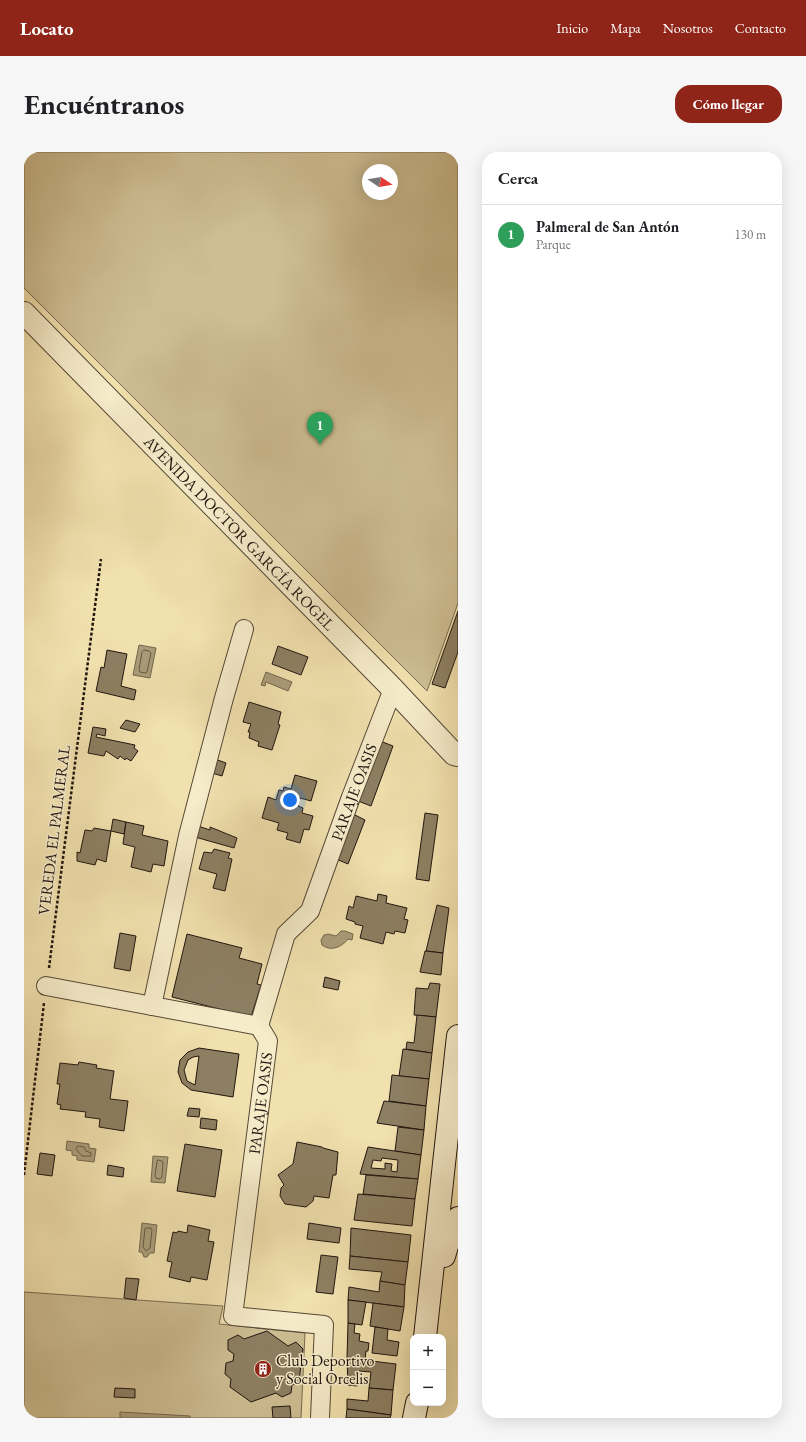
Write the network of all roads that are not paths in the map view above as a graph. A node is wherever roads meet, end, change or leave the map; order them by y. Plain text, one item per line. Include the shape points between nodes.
1 (24, 313) edge
2 (244, 629) dead end
3 (393, 689) junction
4 (457, 758) edge
5 (46, 986) road end
6 (152, 1006) junction
7 (259, 1026) junction
8 (458, 1036) edge
9 (457, 1075) edge
10 (458, 1218) edge
11 (430, 1301) junction
12 (425, 1334) edge
13 (416, 1406) edge
14 (320, 1418) edge
15 (414, 1418) edge

1 - 3 street, AVENIDA DOCTOR GARCÍA ROGEL
2 - 6 street via 188,836
3 - 4 street, AVENIDA DOCTOR GARCÍA ROGEL
3 - 7 street, PARAJE OASIS via 310,911 286,934
5 - 6 street
6 - 7 street
7 - 14 street, PARAJE OASIS via 268,1041 233,1316 324,1325
8 - 9 street
9 - 11 street
10 - 11 street
11 - 12 street
13 - 15 street

